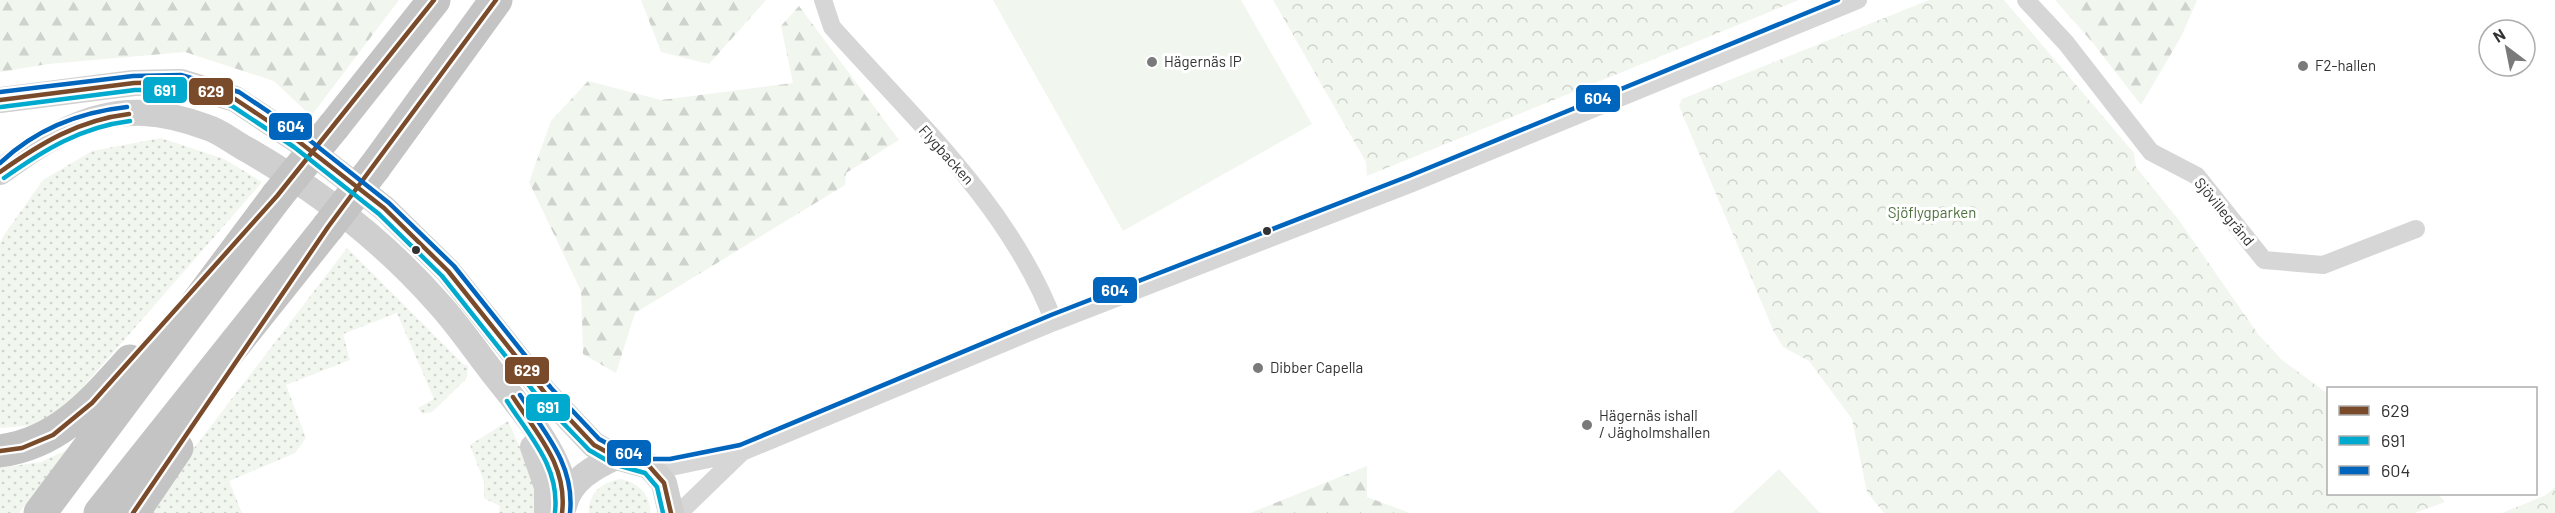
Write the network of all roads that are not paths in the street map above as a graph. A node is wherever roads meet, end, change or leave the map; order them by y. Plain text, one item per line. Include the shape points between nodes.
1 (434, 0) edge
2 (496, 0) edge
3 (823, 0) edge
4 (1858, 0) edge
5 (2026, 0) edge
6 (0, 100) edge
7 (0, 171) edge
8 (277, 196) junction
9 (328, 227) junction
10 (2416, 229) dead end
11 (1054, 322) junction
12 (0, 451) edge
13 (742, 452) junction
14 (616, 457) junction
15 (649, 466) junction
16 (558, 507) edge
17 (40, 513) edge
18 (100, 513) edge
19 (133, 513) edge
20 (671, 513) edge
21 (680, 513) edge

1 - 8 highway, bridge
2 - 9 highway, bridge
3 - 11 street, Flygbacken via 832,27 980,193 1040,285
4 - 11 street via 1412,183
5 - 10 street, Sjövillegränd via 2066,43 2151,152 2197,176 2264,261 2322,265
6 - 14 street via 134,83 181,82 234,99 298,141 384,208 448,271 545,393 594,445
7 - 16 street via 75,124 108,115 145,113 208,127 275,166 357,225 440,304 545,444 563,476
8 - 12 highway via 92,403 53,435 22,448
8 - 17 highway
9 - 18 highway
9 - 19 highway
11 - 13 street
13 - 15 street via 671,468
13 - 21 street
14 - 15 street
14 - 16 street via 581,477
15 - 20 street via 664,483

